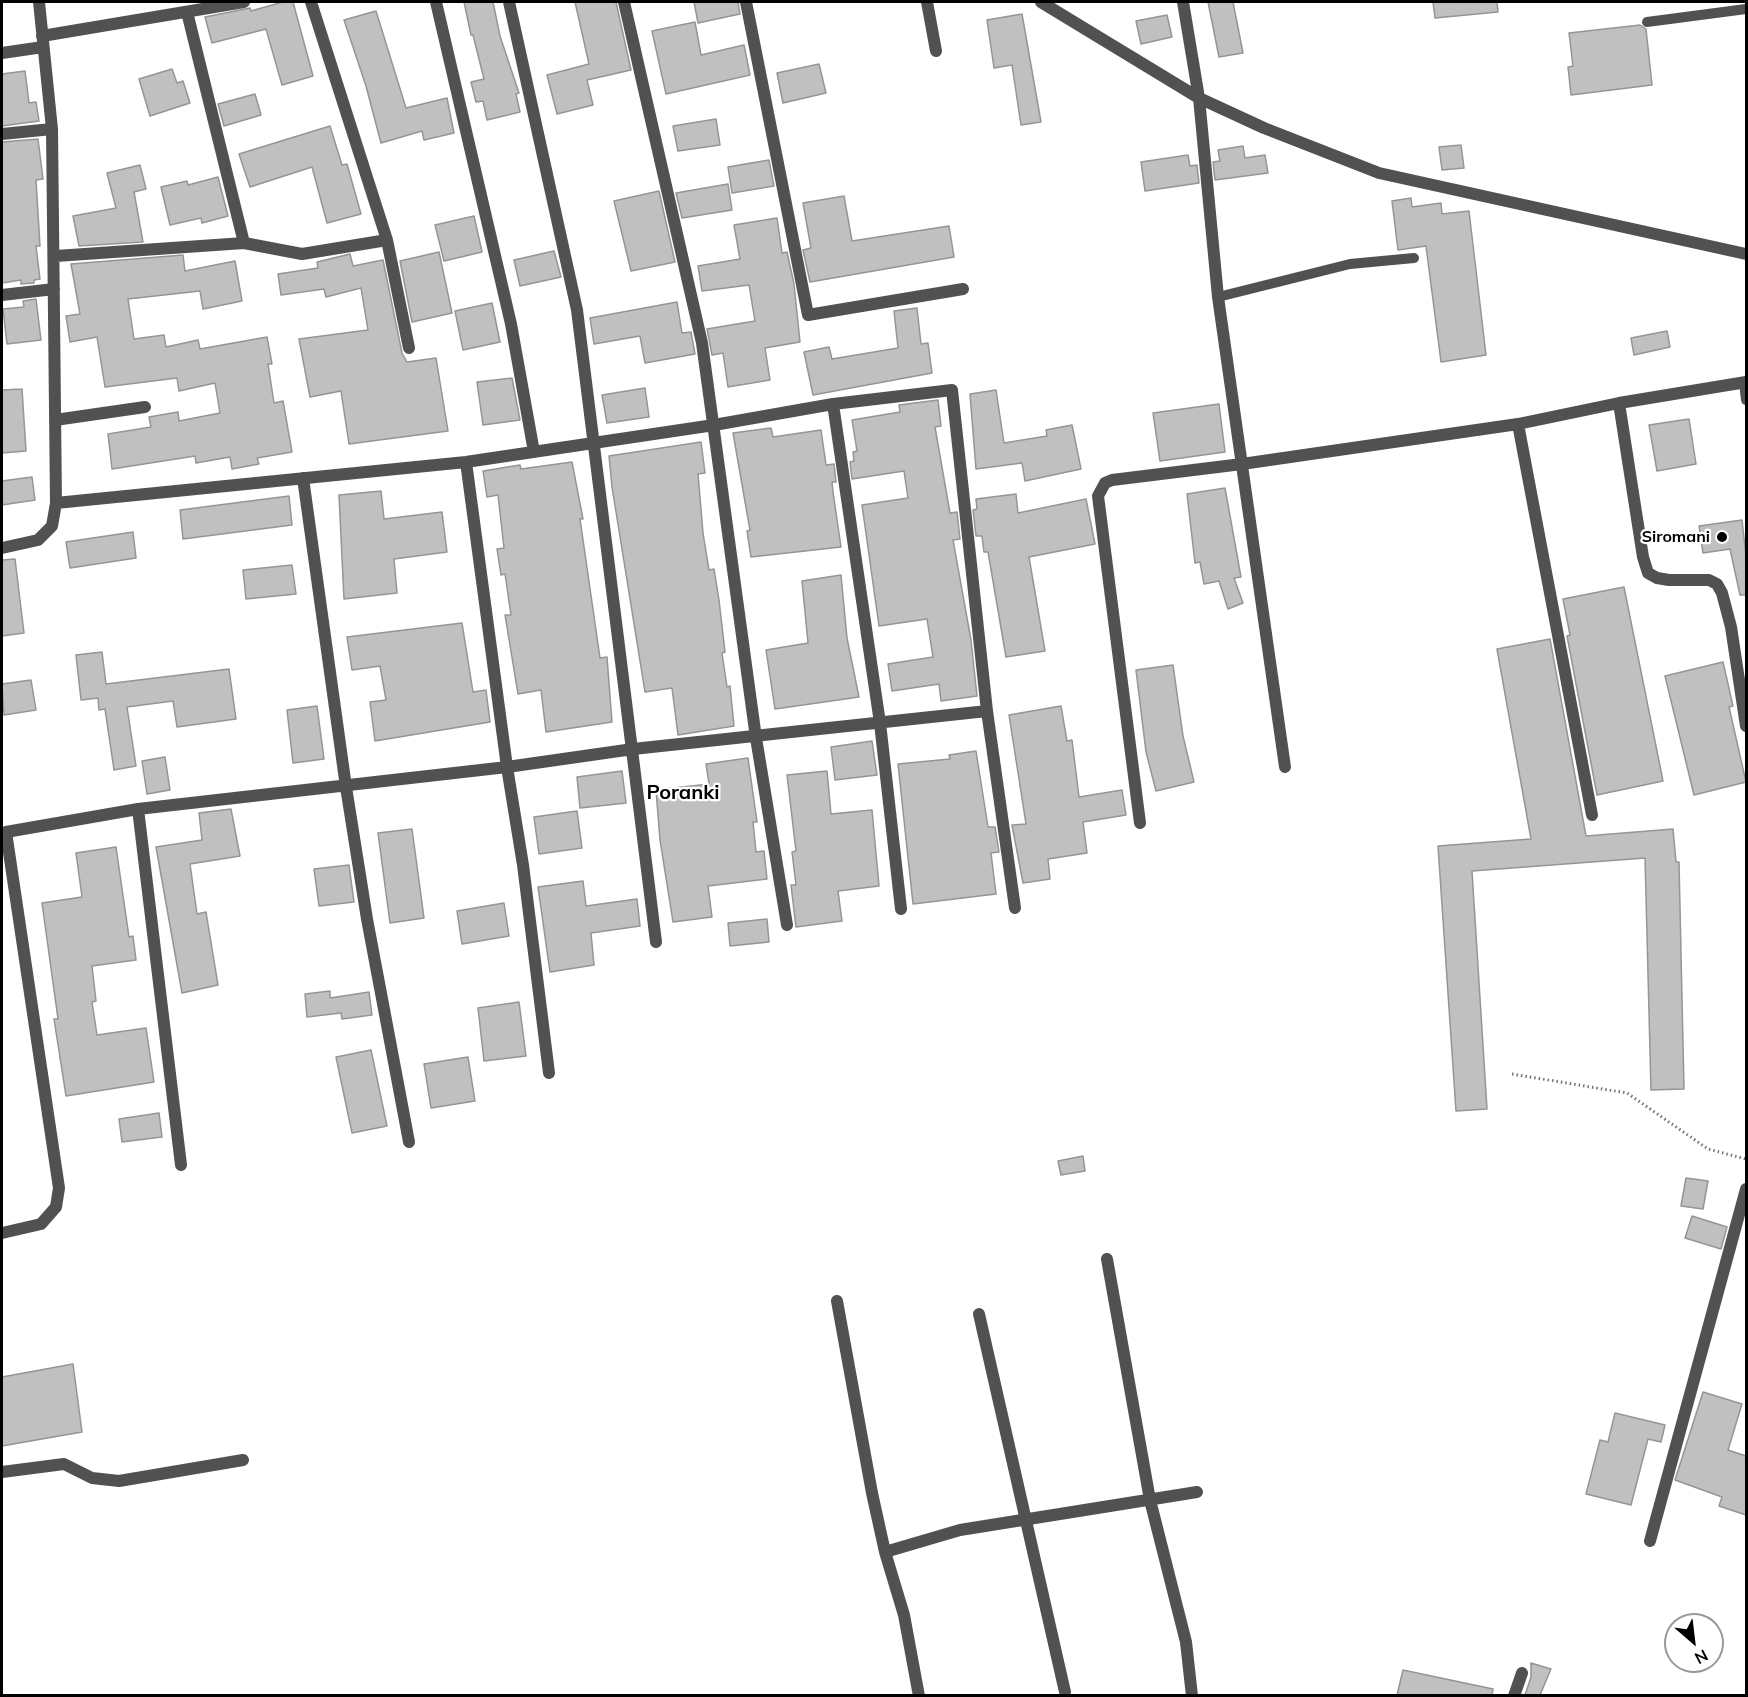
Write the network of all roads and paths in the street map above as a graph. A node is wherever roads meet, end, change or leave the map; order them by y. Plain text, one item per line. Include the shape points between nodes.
1 (39, 2) edge
2 (244, 2) edge
3 (311, 2) edge
4 (436, 2) edge
5 (509, 2) edge
6 (624, 2) edge
7 (746, 2) edge
8 (927, 2) edge
9 (1044, 2) edge
10 (1183, 2) edge
11 (1746, 9) edge
12 (188, 12) junction
13 (1647, 22) dead end
14 (42, 42) junction
15 (936, 51) dead end
16 (2, 53) edge
17 (1199, 98) junction
18 (52, 129) junction
19 (2, 134) edge
20 (387, 240) junction
21 (244, 243) junction
22 (1746, 254) edge
23 (56, 256) junction
24 (1414, 258) dead end
25 (54, 289) junction
26 (963, 289) dead end
27 (2, 295) edge
28 (1218, 297) junction
29 (409, 348) dead end
30 (1745, 382) edge
31 (1746, 400) edge
32 (1619, 403) junction
33 (832, 404) junction
34 (145, 407) dead end
35 (55, 420) junction
36 (1518, 424) junction
37 (714, 425) junction
38 (592, 443) junction
39 (534, 452) junction
40 (466, 462) junction
41 (1242, 464) junction
42 (303, 478) junction
43 (56, 503) junction
44 (2, 548) edge
45 (987, 711) junction
46 (880, 723) junction
47 (1746, 726) edge
48 (756, 738) junction
49 (633, 749) junction
50 (507, 767) junction
51 (1285, 767) dead end
52 (346, 787) junction
53 (138, 809) junction
54 (1592, 814) dead end
55 (1140, 823) dead end
56 (4, 828) edge
57 (1015, 908) dead end
58 (901, 909) dead end
59 (787, 925) dead end
60 (656, 942) dead end
61 (549, 1073) dead end
62 (1512, 1074) dead end
63 (409, 1142) dead end
64 (1746, 1159) edge
65 (181, 1165) dead end
66 (1746, 1189) edge
67 (2, 1233) edge
68 (1107, 1258) dead end
69 (837, 1301) dead end
70 (979, 1314) dead end
71 (243, 1460) dead end
72 (2, 1472) edge
73 (1197, 1492) dead end
74 (1149, 1500) junction
75 (1026, 1521) junction
76 (1650, 1541) dead end
77 (885, 1552) junction
78 (1521, 1673) dead end
79 (1065, 1692) dead end
80 (920, 1695) edge
81 (1192, 1695) edge
82 (1514, 1695) edge

1 - 14 street
2 - 12 street
3 - 20 street
4 - 39 street via 511,324
5 - 38 street via 577,310
6 - 37 street via 702,343
7 - 26 street via 808,315
8 - 15 street
9 - 17 street
10 - 17 street
11 - 13 lane
12 - 14 street
12 - 21 street
14 - 16 street
14 - 18 street
17 - 22 street via 1378,173
17 - 28 street
18 - 19 street
18 - 23 street
20 - 21 street via 302,254
20 - 29 street
21 - 23 street
23 - 25 street
24 - 28 lane via 1350,264
25 - 27 street
25 - 35 street
28 - 41 street
30 - 31 lane
30 - 32 street
32 - 36 street
32 - 47 street via 1642,557 1648,573 1656,578 1709,580 1717,584 1731,627
33 - 37 street
33 - 45 street via 952,390
33 - 46 street
34 - 35 street
35 - 43 street
36 - 41 street
36 - 54 street
37 - 38 street
37 - 48 street
38 - 39 street
38 - 49 street
39 - 40 street
40 - 42 street
40 - 50 street
41 - 51 street
41 - 55 street via 1112,480 1101,488 1098,496
42 - 43 street
42 - 52 street
43 - 44 street via 52,526 38,540
45 - 46 street
45 - 57 street
46 - 48 street
46 - 58 street
48 - 49 street
48 - 59 street
49 - 50 street
49 - 60 street
50 - 52 street
50 - 61 street
52 - 53 street
52 - 63 street
53 - 56 street
53 - 65 street
56 - 67 street via 59,1188 56,1208 41,1224
62 - 64 path via 1627,1094 1708,1149
66 - 76 street
68 - 74 street
69 - 77 street
70 - 75 street
71 - 72 street via 119,1481 92,1478 64,1464
73 - 74 street
74 - 75 street
74 - 81 street via 1186,1642
75 - 77 street via 960,1530
75 - 79 street
77 - 80 street via 904,1615
78 - 82 street

